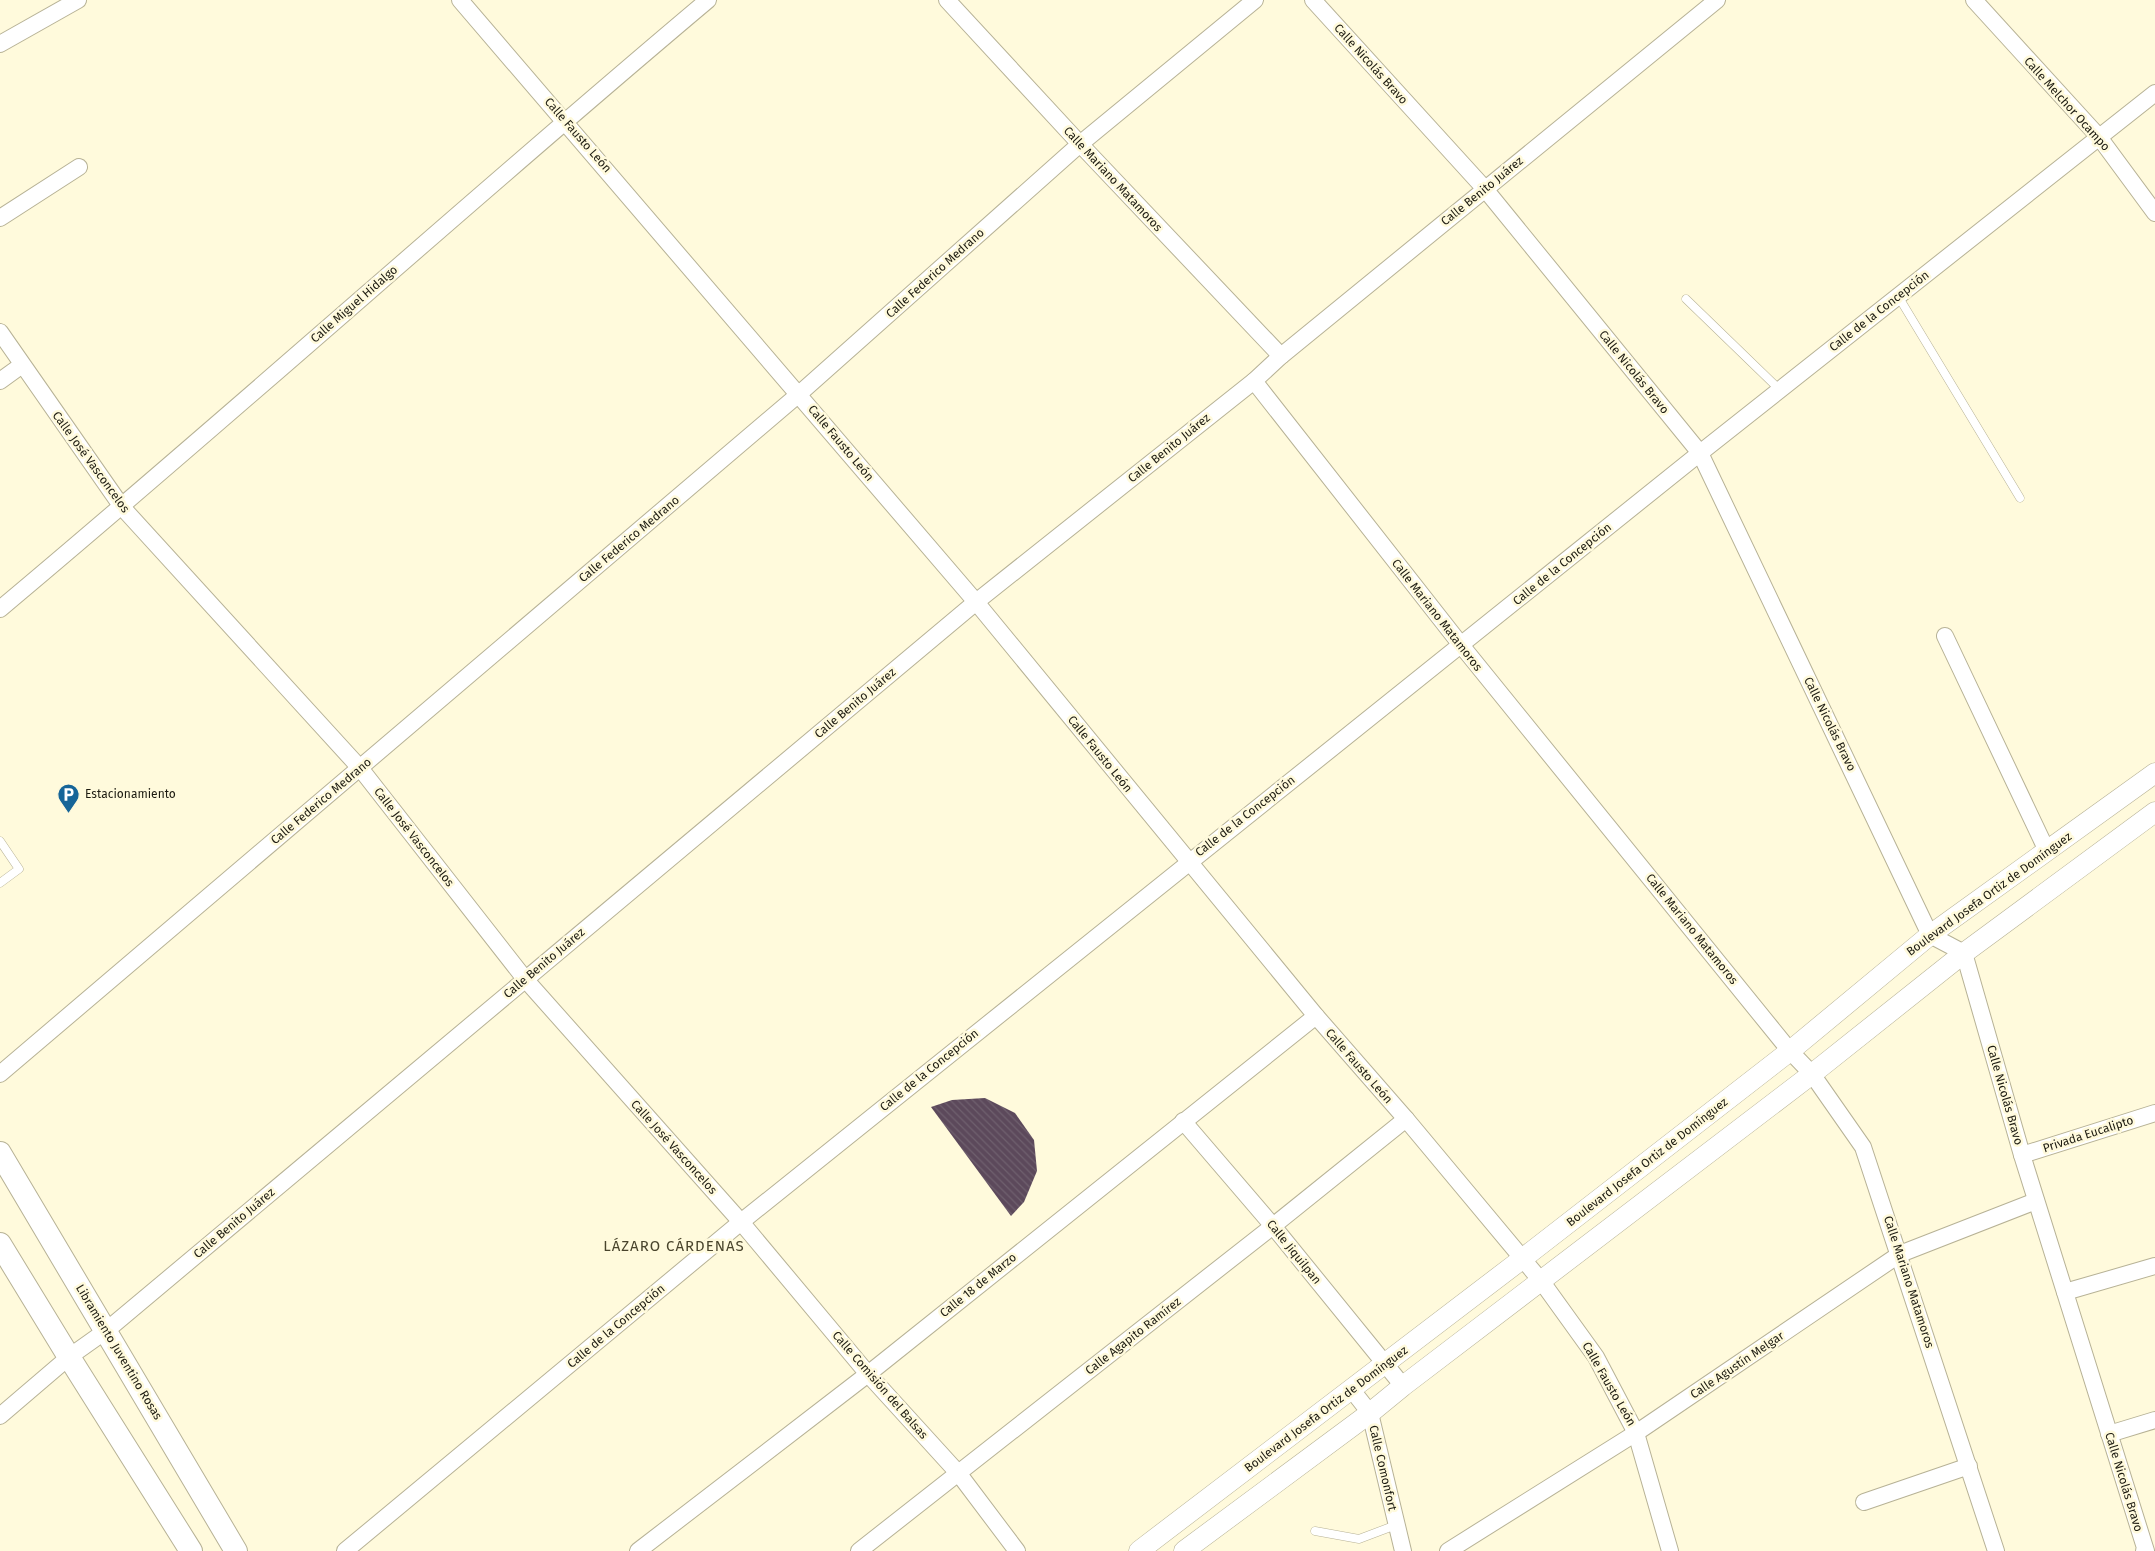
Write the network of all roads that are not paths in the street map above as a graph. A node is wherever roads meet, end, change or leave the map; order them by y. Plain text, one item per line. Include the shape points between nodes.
1 (78, 0) edge
2 (460, 0) edge
3 (708, 0) edge
4 (947, 0) edge
5 (1255, 0) edge
6 (1313, 0) edge
7 (1717, 0) edge
8 (1974, 0) edge
9 (0, 44) edge
10 (2155, 94) edge
11 (565, 120) junction
12 (2099, 137) junction
13 (1080, 144) junction
14 (79, 167) dead end
15 (1485, 189) junction
16 (2155, 213) edge
17 (0, 218) edge
18 (1898, 296) junction
19 (1686, 299) dead end
20 (0, 332) edge
21 (1282, 356) junction
22 (22, 365) junction
23 (0, 381) edge
24 (1254, 381) junction
25 (1780, 390) junction
26 (799, 394) junction
27 (1700, 453) junction
28 (2020, 498) dead end
29 (122, 507) junction
30 (976, 602) junction
31 (0, 609) edge
32 (1945, 636) dead end
33 (1461, 645) junction
34 (360, 768) junction
35 (2155, 773) edge
36 (2155, 812) edge
37 (0, 841) edge
38 (2047, 851) junction
39 (1188, 862) junction
40 (0, 884) edge
41 (1930, 934) junction
42 (1964, 953) junction
43 (525, 979) junction
44 (1316, 1016) junction
45 (1790, 1050) junction
46 (0, 1074) edge
47 (1812, 1074) junction
48 (2155, 1113) edge
49 (1406, 1119) junction
50 (1183, 1121) junction
51 (0, 1153) edge
52 (2022, 1156) junction
53 (2036, 1200) junction
54 (741, 1222) junction
55 (1274, 1226) junction
56 (0, 1244) edge
57 (1900, 1254) junction
58 (1522, 1259) junction
59 (2155, 1266) edge
60 (1542, 1282) junction
61 (2065, 1292) junction
62 (107, 1330) junction
63 (69, 1357) junction
64 (1384, 1364) junction
65 (868, 1374) junction
66 (1403, 1386) junction
67 (1352, 1390) junction
68 (1370, 1413) junction
69 (0, 1416) edge
70 (2155, 1420) edge
71 (1636, 1433) junction
72 (2109, 1434) junction
73 (1968, 1466) junction
74 (958, 1474) junction
75 (1864, 1502) dead end
76 (1396, 1525) junction
77 (1315, 1531) dead end
78 (191, 1551) edge
79 (236, 1551) edge
80 (345, 1551) edge
81 (638, 1551) edge
82 (859, 1551) edge
83 (1017, 1551) edge
84 (1139, 1551) edge
85 (1184, 1551) edge
86 (1402, 1551) edge
87 (1448, 1551) edge
88 (1670, 1551) edge
89 (1996, 1551) edge
90 (2145, 1551) edge

1 - 9 street
2 - 11 street, Calle Fausto León
3 - 11 street, Calle Miguel Hidalgo
4 - 13 street, Calle Mariano Matamoros
5 - 13 street, Calle Federico Medrano
6 - 15 street, Calle Nicolás Bravo
7 - 15 street, Calle Benito Juárez
8 - 12 street, Calle Melchor Ocampo
10 - 12 street, Calle de la Concepción
11 - 26 street, Calle Fausto León
11 - 29 street, Calle Miguel Hidalgo
12 - 16 street, Calle Melchor Ocampo
12 - 18 street, Calle de la Concepción
13 - 21 street, Calle Mariano Matamoros
13 - 26 street, Calle Federico Medrano
14 - 17 street
15 - 21 street, Calle Benito Juárez
15 - 27 street, Calle Nicolás Bravo
18 - 25 street, Calle de la Concepción
18 - 28 lane
19 - 25 lane
20 - 22 street, Calle José Vasconcelos
21 - 24 street, Calle Benito Juárez
22 - 23 street
22 - 29 street, Calle José Vasconcelos
24 - 30 street, Calle Benito Juárez
24 - 33 street, Calle Mariano Matamoros
25 - 27 street, Calle de la Concepción
26 - 30 street, Calle Fausto León
26 - 34 street, Calle Federico Medrano
27 - 33 street, Calle de la Concepción
27 - 41 street, Calle Nicolás Bravo
29 - 31 street, Calle Miguel Hidalgo
29 - 34 street, Calle José Vasconcelos
30 - 39 street, Calle Fausto León
30 - 43 street, Calle Benito Juárez
32 - 38 street
33 - 39 street, Calle de la Concepción
33 - 45 street, Calle Mariano Matamoros
34 - 43 street, Calle José Vasconcelos
34 - 46 street, Calle Federico Medrano
35 - 38 street, Boulevard Josefa Ortiz de Domínguez
36 - 42 street
37 - 40 lane via 19,869
38 - 41 street, Boulevard Josefa Ortiz de Domínguez
39 - 44 street, Calle Fausto León
39 - 54 street, Calle de la Concepción
41 - 42 street
41 - 45 street, Boulevard Josefa Ortiz de Domínguez
42 - 47 street
42 - 52 street, Calle Nicolás Bravo
43 - 54 street, Calle José Vasconcelos
43 - 62 street, Calle Benito Juárez
44 - 49 street, Calle Fausto León
44 - 50 street, Calle 18 de Marzo
45 - 47 street, Calle Mariano Matamoros
45 - 58 street, Boulevard Josefa Ortiz de Domínguez
47 - 57 street, Calle Mariano Matamoros via 1864,1147
47 - 60 street
48 - 52 street, Privada Eucalipto
49 - 55 street, Calle Agapito Ramírez
49 - 58 street, Calle Fausto León
50 - 55 street, Calle Jiquilpan
50 - 65 street, Calle 18 de Marzo
51 - 62 main road, Libramiento Juventino Rosas
52 - 53 street, Calle Nicolás Bravo
53 - 57 street, Calle Agustín Melgar
53 - 61 street, Calle Nicolás Bravo
54 - 65 street, Calle Comisión del Balsas
54 - 80 street, Calle de la Concepción
55 - 64 street, Calle Jiquilpan
55 - 74 street, Calle Agapito Ramírez
56 - 63 main road
57 - 71 street, Calle Agustín Melgar
57 - 73 street, Calle Mariano Matamoros
58 - 60 street, Calle Fausto León
58 - 64 street, Boulevard Josefa Ortiz de Domínguez
59 - 61 street
60 - 66 street
60 - 71 street, Calle Fausto León via 1596,1357
61 - 72 street, Calle Nicolás Bravo
62 - 63 street, Calle Benito Juárez
62 - 79 main road, Libramiento Juventino Rosas
63 - 69 street, Calle Benito Juárez
63 - 78 main road
64 - 66 street, Calle Jiquilpan
64 - 67 street, Boulevard Josefa Ortiz de Domínguez
65 - 74 street, Calle Comisión del Balsas
65 - 81 street, Calle 18 de Marzo
66 - 68 street
67 - 68 street, Calle Comonfort
67 - 84 street, Boulevard Josefa Ortiz de Domínguez
68 - 76 street, Calle Comonfort
68 - 85 street
70 - 72 street
71 - 87 street, Calle Agustín Melgar
71 - 88 street, Calle Fausto León
72 - 90 street, Calle Nicolás Bravo
73 - 75 street
73 - 89 street, Calle Mariano Matamoros
74 - 82 street, Calle Agapito Ramírez
74 - 83 street, Calle Comisión del Balsas
76 - 77 lane via 1358,1539
76 - 86 street, Calle Comonfort

